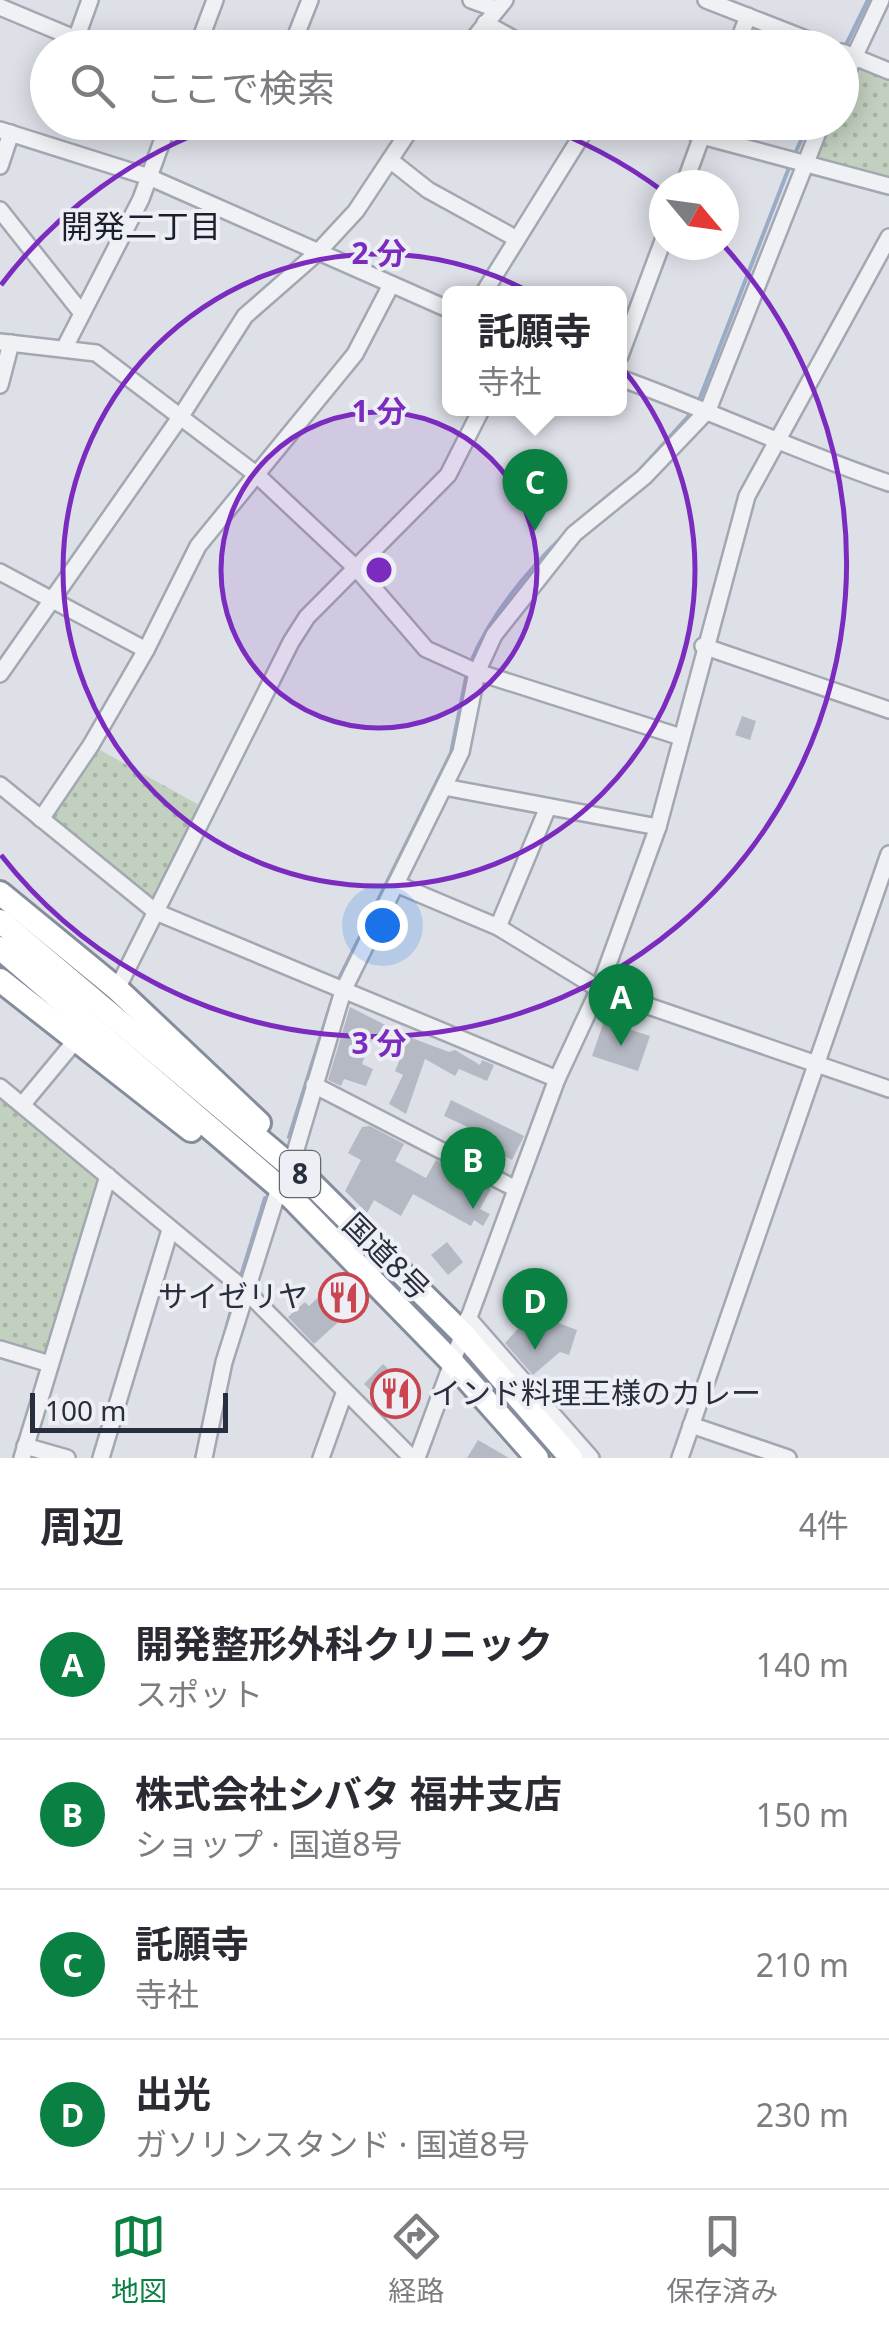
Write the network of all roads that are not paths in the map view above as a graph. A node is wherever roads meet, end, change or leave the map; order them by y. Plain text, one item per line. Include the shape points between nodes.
1 (90, 0) edge
2 (215, 0) edge
3 (310, 0) edge
4 (471, 0) edge
5 (706, 0) edge
6 (882, 0) edge
7 (500, 5) edge
8 (0, 7) edge
9 (748, 16) junction
10 (485, 23) junction
11 (56, 30) edge
12 (79, 30) edge
13 (204, 30) edge
14 (298, 30) edge
15 (480, 30) edge
16 (498, 30) edge
17 (743, 30) edge
18 (783, 30) edge
19 (859, 37) edge
20 (859, 59) edge
21 (889, 71) edge
22 (6, 132) edge
23 (30, 140) edge
24 (31, 140) edge
25 (162, 140) edge
26 (403, 140) edge
27 (579, 140) edge
28 (700, 140) edge
29 (739, 140) edge
30 (813, 140) edge
31 (390, 160) junction
32 (804, 160) junction
33 (0, 166) edge
34 (689, 170) edge
35 (149, 177) junction
36 (889, 186) edge
37 (0, 210) edge
38 (889, 237) edge
39 (517, 239) junction
40 (318, 252) junction
41 (656, 260) edge
42 (391, 285) junction
43 (488, 286) edge
44 (442, 307) edge
45 (81, 312) junction
46 (627, 337) edge
47 (5, 343) edge
48 (65, 347) junction
49 (627, 381) edge
50 (0, 384) edge
51 (708, 410) junction
52 (181, 416) junction
53 (478, 416) edge
54 (777, 439) junction
55 (257, 475) junction
56 (889, 483) edge
57 (357, 569) junction
58 (0, 572) edge
59 (52, 600) junction
60 (703, 646) junction
61 (146, 650) junction
62 (477, 672) junction
63 (0, 674) edge
64 (889, 710) edge
65 (680, 737) junction
66 (0, 785) edge
67 (444, 787) junction
68 (548, 807) junction
69 (41, 819) junction
70 (658, 828) junction
71 (889, 854) edge
72 (396, 884) junction
73 (8, 911) edge
74 (156, 912) junction
75 (498, 927) junction
76 (0, 948) edge
77 (0, 980) edge
78 (117, 989) junction
79 (600, 989) junction
80 (343, 991) junction
81 (76, 1040) junction
82 (817, 1064) junction
83 (557, 1080) junction
84 (314, 1085) junction
85 (0, 1088) edge
86 (889, 1089) edge
87 (22, 1105) junction
88 (291, 1166) junction
89 (108, 1176) junction
90 (516, 1189) junction
91 (283, 1192) junction
92 (170, 1230) junction
93 (245, 1290) junction
94 (465, 1326) junction
95 (0, 1349) edge
96 (452, 1362) junction
97 (50, 1364) junction
98 (345, 1391) junction
99 (691, 1425) junction
100 (24, 1452) edge
101 (67, 1458) edge
102 (101, 1458) edge
103 (204, 1458) edge
104 (321, 1458) edge
105 (414, 1458) edge
106 (537, 1458) edge
107 (571, 1458) edge
108 (590, 1458) edge
109 (680, 1458) edge
110 (788, 1458) edge

1 - 12 street
2 - 13 street
3 - 14 street
4 - 7 street
5 - 9 street
6 - 19 street
7 - 10 street
8 - 11 street
9 - 17 street
9 - 18 street
10 - 15 street
10 - 16 street
20 - 21 street
22 - 23 street
22 - 33 street
24 - 35 street
25 - 35 street
26 - 31 street
27 - 39 street
28 - 34 street
29 - 32 street
30 - 32 street
31 - 39 street via 428,190
31 - 40 street
32 - 36 street
32 - 51 street
35 - 40 street
35 - 45 street
37 - 45 street
38 - 54 street
39 - 43 street
40 - 42 street
40 - 52 street via 244,316
41 - 46 street
42 - 44 street
42 - 55 street via 356,354
45 - 48 street
47 - 48 street
47 - 50 street
48 - 52 street via 96,353
49 - 51 street
51 - 54 street
51 - 62 street via 644,477 574,534 494,635
52 - 55 street
52 - 59 street
53 - 57 street via 448,475
54 - 56 street
54 - 60 street via 747,496
55 - 57 street
55 - 61 street via 198,546
57 - 62 street via 426,649
57 - 74 street via 291,642
58 - 59 street
59 - 61 street
59 - 63 street
60 - 64 street
60 - 65 street
61 - 69 street
62 - 65 street
62 - 67 street via 461,752
65 - 70 street
66 - 69 street
67 - 68 street
67 - 72 street
68 - 70 street
68 - 75 street
69 - 74 street
70 - 79 street
71 - 82 street
72 - 75 street
72 - 80 street
73 - 78 highway, 8
73 - 88 highway, 国道8号 / 8
74 - 78 street
74 - 80 street
75 - 79 street
76 - 91 highway, 国道8号 / 8
77 - 81 highway, 8
78 - 88 highway, 8 via 248,1110
79 - 82 street
79 - 83 street
80 - 83 street
80 - 84 street
81 - 87 street
81 - 91 highway, 8 via 234,1164
82 - 86 street
82 - 99 street
83 - 90 street
84 - 88 street
84 - 90 street
85 - 87 street
87 - 89 street
88 - 94 highway, 国道8号 / 8
89 - 92 street
89 - 97 street
90 - 94 street
91 - 93 street
91 - 96 highway, 国道8号 / 8
92 - 93 street
92 - 102 street
93 - 98 street
93 - 103 street
94 - 96 street
94 - 107 highway, 国道8号 / 8
94 - 108 street
95 - 97 street
96 - 105 street
96 - 106 highway, 国道8号 / 8
97 - 100 street
98 - 104 street
98 - 105 street
99 - 109 street
99 - 110 street
100 - 101 street

